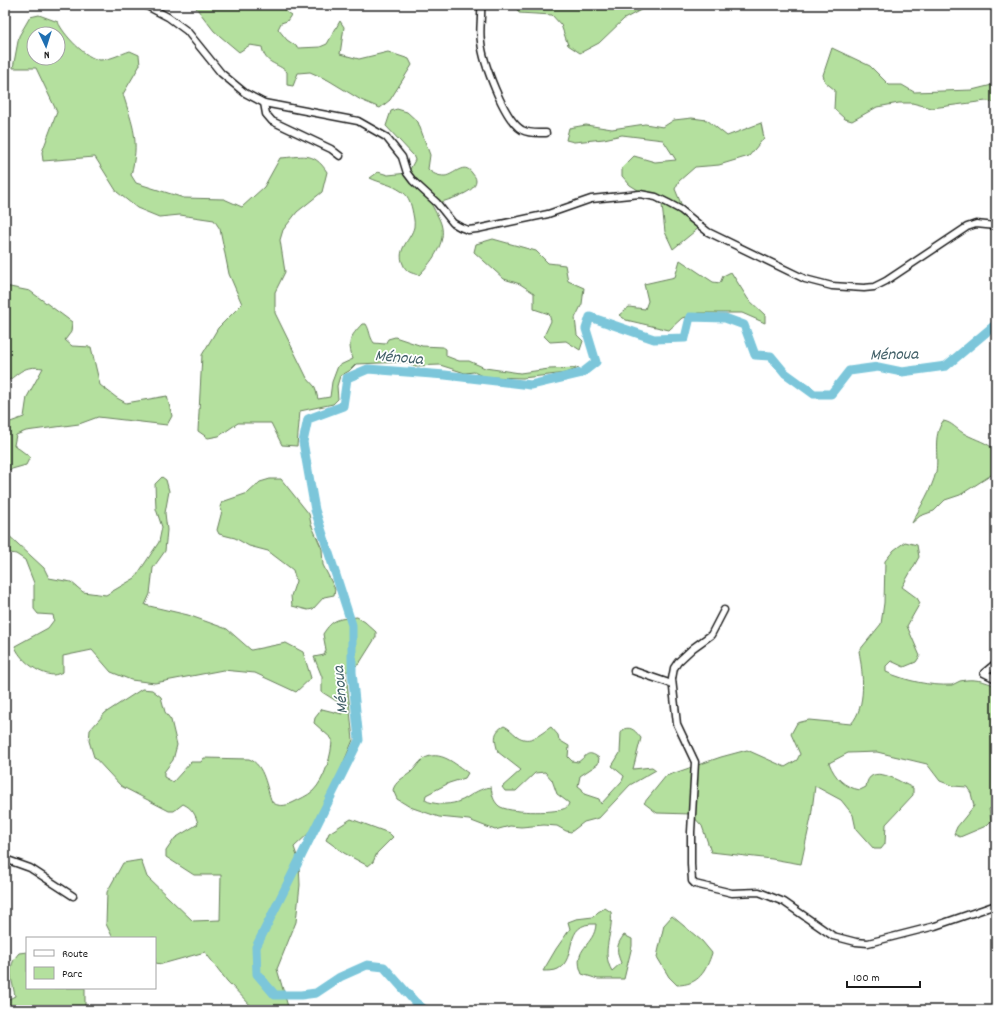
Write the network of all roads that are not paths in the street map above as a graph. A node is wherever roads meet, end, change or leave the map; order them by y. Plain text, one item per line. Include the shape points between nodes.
1 (145, 5) edge
2 (481, 5) edge
3 (264, 103) junction
4 (546, 133) dead end
5 (340, 156) dead end
6 (996, 226) edge
7 (724, 610) dead end
8 (996, 663) edge
9 (634, 671) dead end
10 (996, 679) edge
11 (672, 684) junction
12 (5, 859) edge
13 (73, 896) dead end
14 (996, 905) edge

1 - 3 street via 179,24 234,86
2 - 4 street via 482,50 506,113 522,130
3 - 5 street via 266,114 272,121 332,149
3 - 6 street via 358,121 373,128 395,147 402,157 407,173 453,223 468,230 556,212 591,199 640,194 656,197 668,203 708,232 805,280 832,286 864,288 886,282 967,227 976,224
7 - 11 street via 712,635 678,662 674,668
8 - 10 street via 984,672
9 - 11 street
11 - 14 street via 677,724 694,762 690,832 692,881 695,884 732,892 759,892 784,902 833,936 868,943 935,926
12 - 13 street via 30,868

